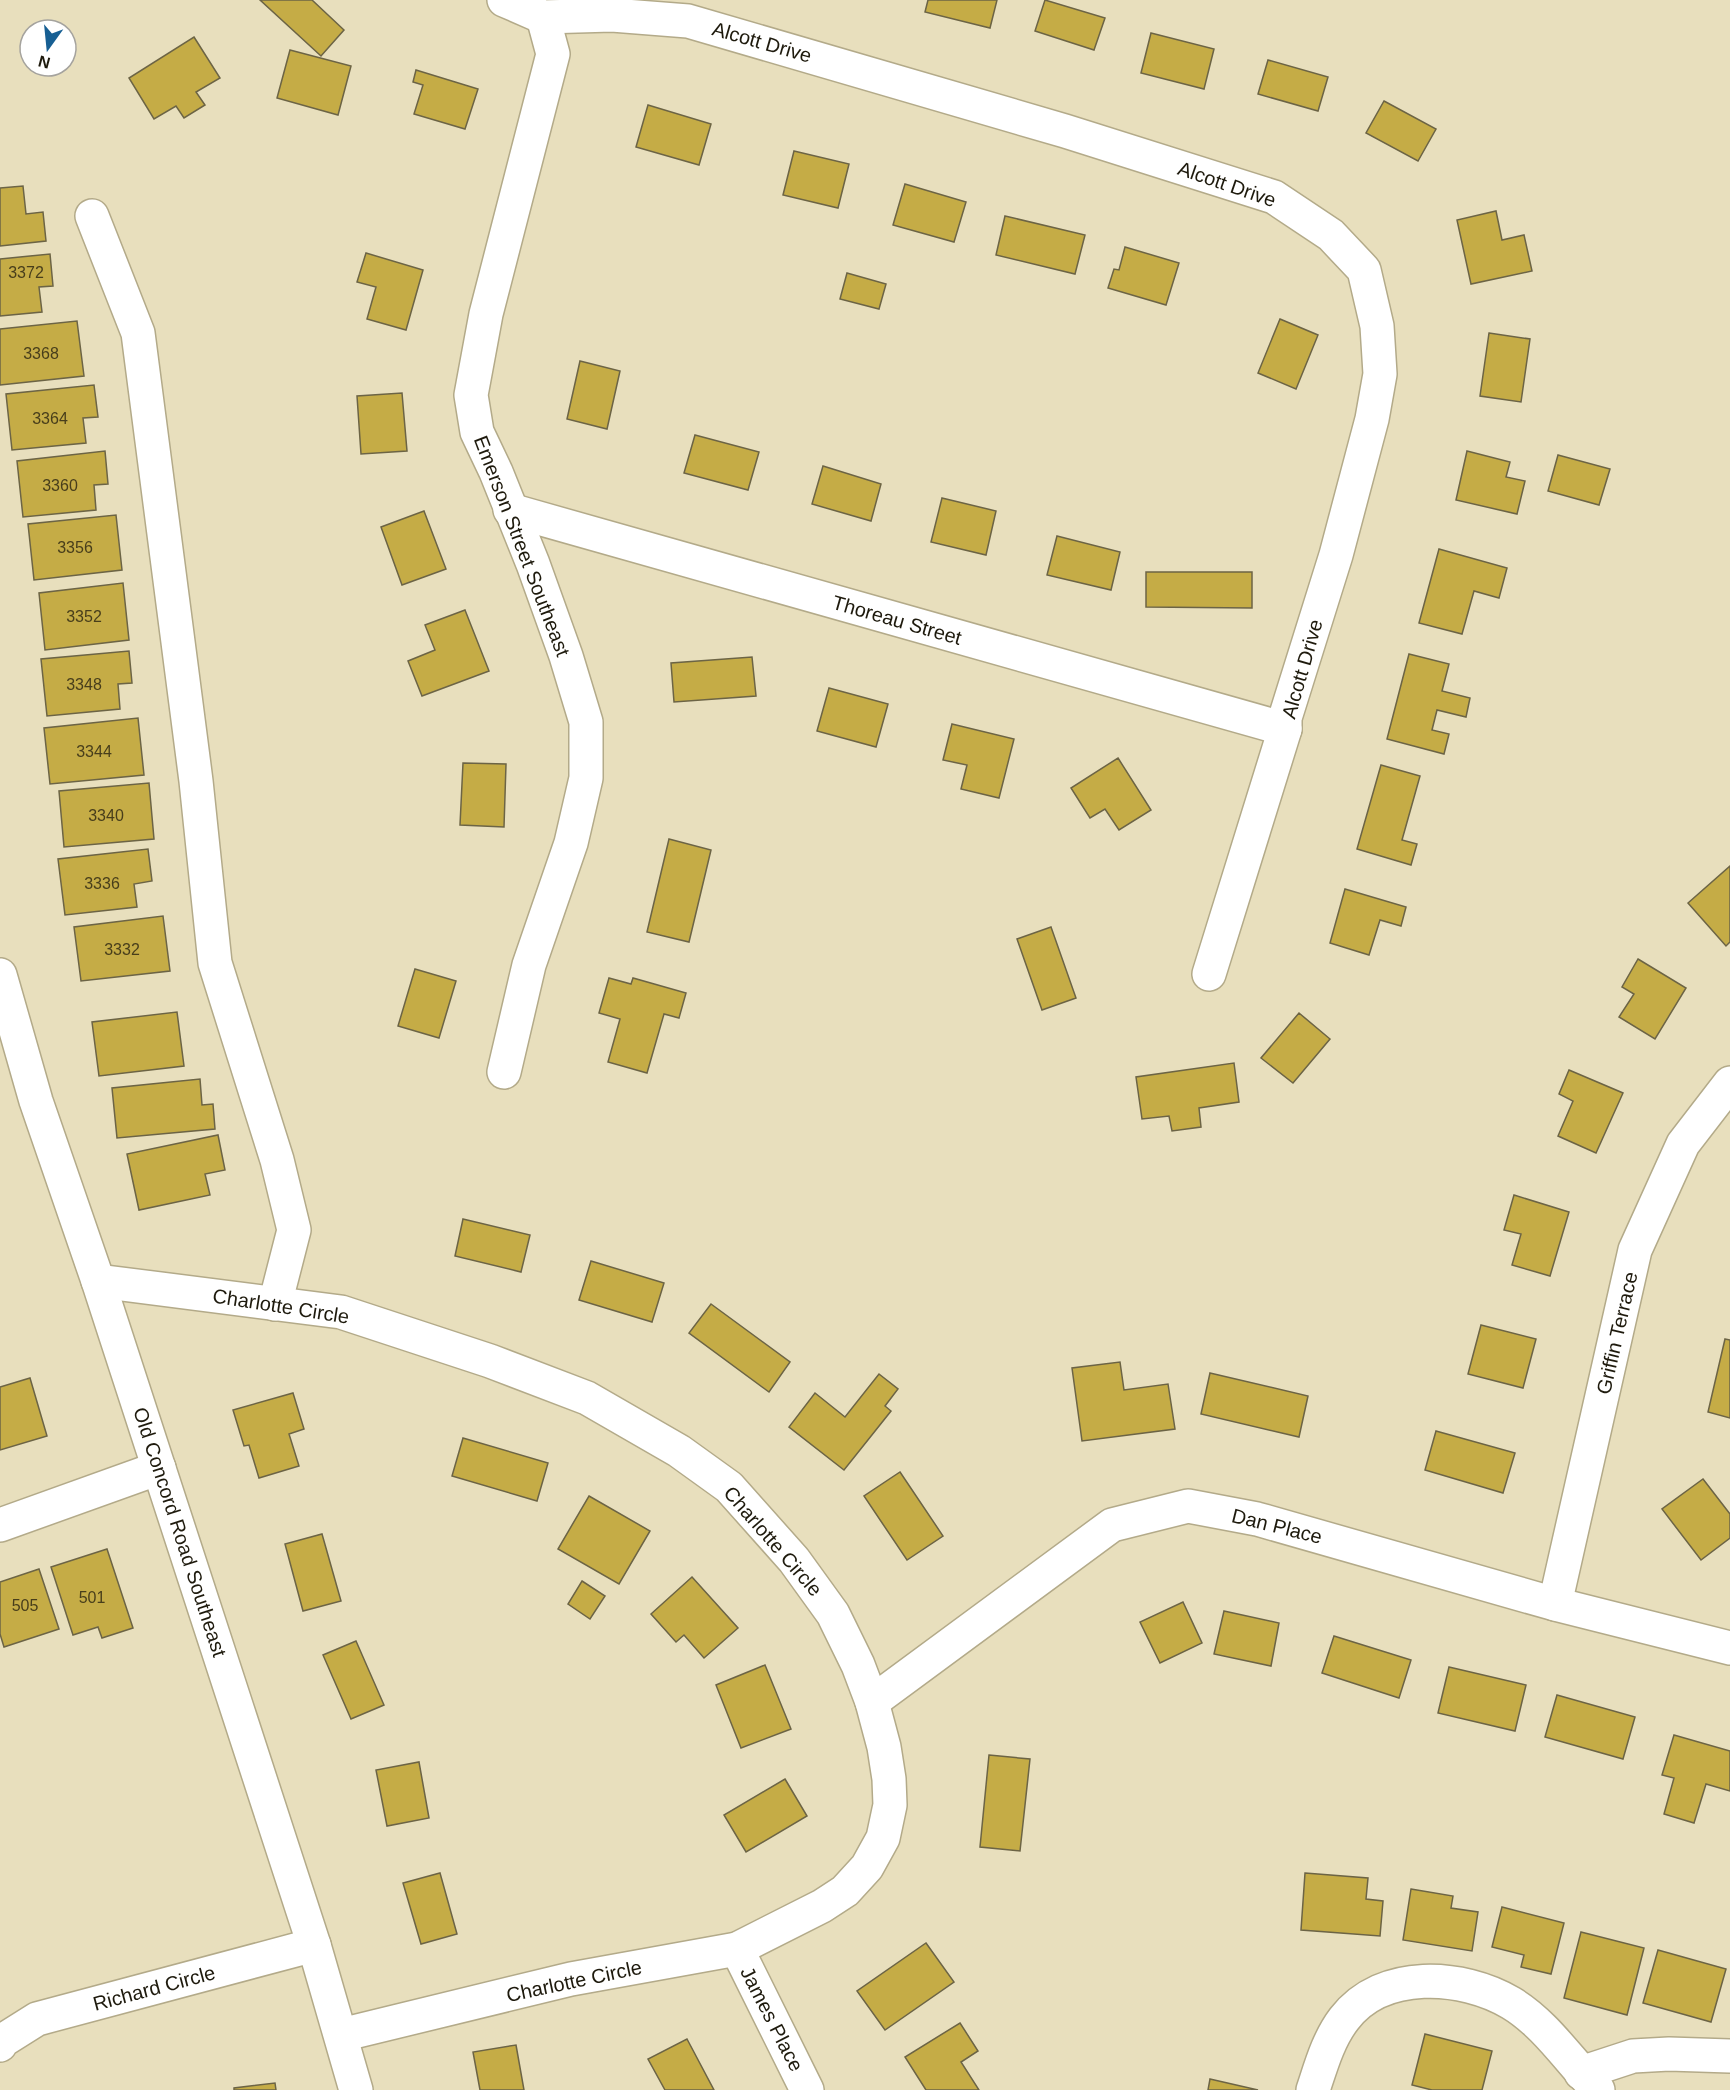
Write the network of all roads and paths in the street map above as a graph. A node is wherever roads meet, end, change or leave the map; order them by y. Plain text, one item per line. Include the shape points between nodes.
1 (504, 0) edge
2 (543, 17) junction
3 (92, 216) dead end
4 (510, 510) junction
5 (1285, 729) junction
6 (1209, 974) dead end
7 (0, 975) edge
8 (504, 1072) dead end
9 (1730, 1083) edge
10 (98, 1281) junction
11 (275, 1304) junction
12 (159, 1468) junction
13 (0, 1525) edge
14 (1556, 1604) junction
15 (1730, 1648) edge
16 (872, 1702) junction
17 (314, 1945) junction
18 (737, 1948) junction
19 (341, 2035) junction
20 (0, 2045) edge
21 (1730, 2056) edge
22 (1590, 2082) edge
23 (356, 2090) edge
24 (807, 2090) edge
25 (1313, 2090) edge

1 - 2 street, Alcott Drive
2 - 4 street, Emerson Street Southeast via 554,54 486,314 471,395 477,432
2 - 5 street, Alcott Drive via 612,15 688,21 1065,131 1274,197 1331,235 1364,270 1377,326 1380,374 1336,555 1285,718
3 - 11 street via 138,333 195,770 215,963 277,1160 294,1230
4 - 5 street, Thoreau Street
4 - 8 street, Emerson Street Southeast via 566,656 586,722 586,778 571,843 529,965
5 - 6 street, Alcott Drive
7 - 10 street, Old Concord Road Southeast via 36,1101
9 - 14 street, Griffin Terrace via 1683,1144 1635,1250
10 - 11 street, Charlotte Circle
10 - 12 street, Old Concord Road Southeast
11 - 16 street, Charlotte Circle via 341,1312 490,1360 587,1398 679,1450 729,1487 794,1560 833,1614
12 - 13 street
12 - 17 street, Old Concord Road Southeast
14 - 15 street, Dan Place
14 - 16 street, Dan Place via 1257,1519 1188,1506 1112,1526
16 - 18 street, Charlotte Circle via 889,1779 890,1805 884,1838 867,1867 845,1891
17 - 19 street, Old Concord Road Southeast
17 - 20 street, Richard Circle via 37,2019
18 - 19 street, Charlotte Circle via 571,1980
18 - 24 street, James Place
19 - 23 street, Old Concord Road Southeast
21 - 22 street via 1633,2056
22 - 25 street via 1536,2023 1511,2003 1480,1989 1446,1982 1414,1982 1387,1988 1364,2000 1345,2018 1331,2039

